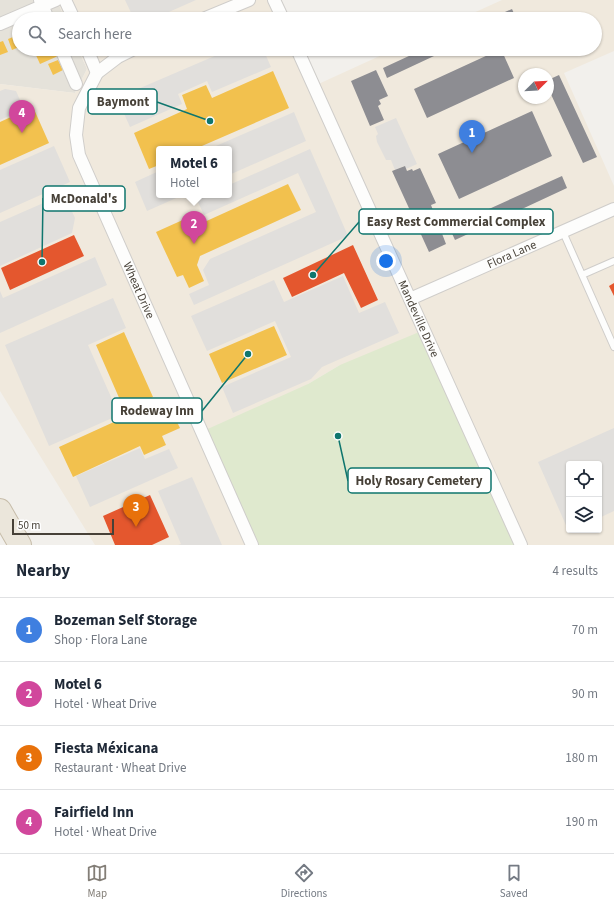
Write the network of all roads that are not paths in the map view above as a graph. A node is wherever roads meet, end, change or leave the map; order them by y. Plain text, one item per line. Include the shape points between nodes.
1 (56, 0) edge
2 (65, 0) edge
3 (249, 0) edge
4 (274, 0) edge
5 (42, 3) edge
6 (24, 12) edge
7 (71, 12) edge
8 (220, 12) edge
9 (280, 12) edge
10 (12, 18) edge
11 (0, 24) edge
12 (64, 56) edge
13 (90, 56) edge
14 (118, 56) edge
15 (300, 56) edge
16 (97, 73) junction
17 (76, 84) dead end
18 (614, 209) edge
19 (563, 232) junction
20 (614, 261) edge
21 (582, 275) junction
22 (410, 299) junction
23 (614, 348) edge
24 (0, 510) edge
25 (20, 545) edge
26 (252, 545) edge
27 (521, 545) edge

1 - 5 street
2 - 7 street
3 - 8 street
4 - 9 street
5 - 6 street
10 - 11 street
12 - 17 street
13 - 16 street
14 - 16 street, Wheat Drive
15 - 22 street, Mandeville Drive
16 - 26 street, Wheat Drive via 79,108 76,135 80,156
18 - 19 street, Flora Lane
19 - 21 lane
19 - 22 street, Flora Lane
20 - 21 lane
21 - 23 lane
22 - 27 street, Mandeville Drive
24 - 25 highway

